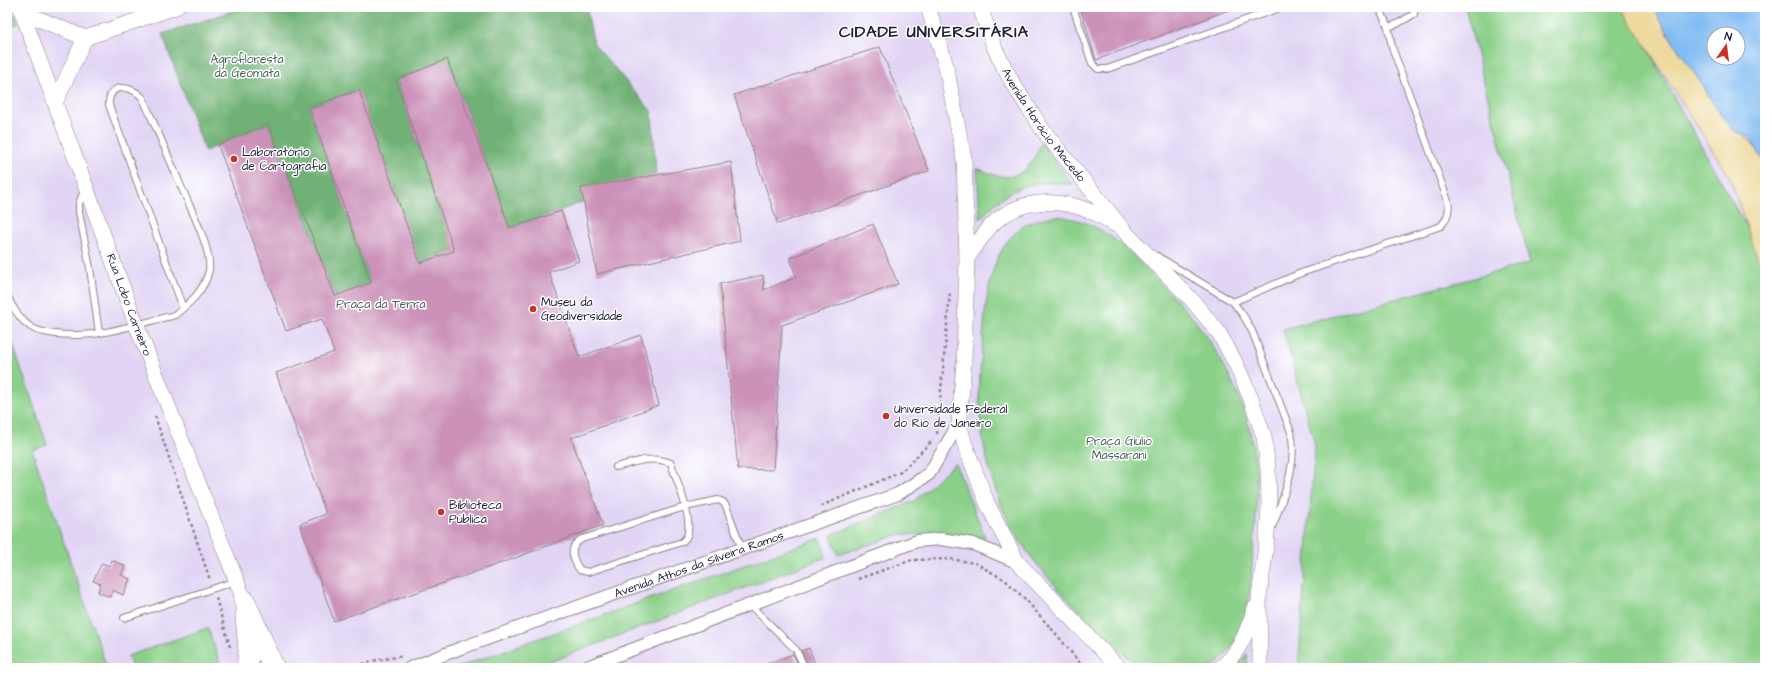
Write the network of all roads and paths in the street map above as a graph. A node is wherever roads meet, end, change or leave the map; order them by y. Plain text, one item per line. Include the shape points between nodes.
1 (176, 7) edge
2 (928, 7) edge
3 (980, 7) edge
4 (1073, 7) edge
5 (1282, 7) edge
6 (1379, 7) edge
7 (1415, 7) edge
8 (21, 10) edge
9 (1388, 27) junction
10 (84, 38) junction
11 (55, 104) junction
12 (86, 185) junction
13 (1126, 233) junction
14 (1139, 245) junction
15 (967, 258) junction
16 (950, 291) dead end
17 (7, 295) edge
18 (1233, 302) junction
19 (183, 308) junction
20 (136, 324) junction
21 (99, 333) junction
22 (154, 413) dead end
23 (959, 423) junction
24 (616, 467) dead end
25 (686, 507) junction
26 (821, 521) junction
27 (1266, 546) junction
28 (742, 549) junction
29 (1017, 562) junction
30 (237, 580) junction
31 (855, 580) dead end
32 (213, 588) junction
33 (1258, 597) junction
34 (244, 600) junction
35 (751, 606) junction
36 (124, 618) dead end
37 (231, 651) dead end
38 (1120, 666) edge
39 (247, 668) edge
40 (274, 668) edge
41 (410, 668) edge
42 (584, 668) edge
43 (805, 668) edge
44 (1084, 668) edge
45 (1220, 668) edge
46 (1260, 668) edge

1 - 10 street
2 - 15 street via 946,66 964,159
3 - 13 street, Avenida Horácio Macedo via 995,49 1013,84 1045,133
4 - 5 lane via 1092,63 1098,69 1107,69
6 - 9 lane
7 - 9 lane via 1414,14
8 - 10 street
8 - 11 street, Rua Lobo Carneiro
9 - 18 lane via 1392,47 1448,201 1445,221 1441,226 1301,273
10 - 11 street
11 - 12 street, Rua Lobo Carneiro
12 - 20 street, Rua Lobo Carneiro
12 - 21 lane via 79,204 79,212
13 - 14 street
13 - 15 street via 1100,215 1084,209 1059,202 1036,203 1011,210 997,220
14 - 18 lane
14 - 27 street via 1192,300 1219,333 1252,399 1264,437 1268,469
15 - 23 street via 964,362
16 - 26 path via 937,436 901,472 818,507
17 - 21 lane via 20,317 28,326 39,331 54,334
18 - 27 lane via 1252,331 1293,443 1288,484
19 - 19 lane via 112,114 109,100 115,90 131,89 143,98 207,251 209,269 204,285
19 - 20 lane via 175,315
20 - 21 lane
20 - 30 street, Rua Lobo Carneiro
22 - 32 path
23 - 26 street, Avenida Athos da Silveira Ramos via 929,474 916,484 898,494
23 - 29 street via 987,503
24 - 25 lane via 651,458 671,463
25 - 25 lane via 576,542 573,547 577,565 580,570 588,572 682,542 688,532
25 - 28 lane via 718,500 723,502
26 - 28 street, Avenida Athos da Silveira Ramos
27 - 33 street
28 - 41 street, Avenida Athos da Silveira Ramos
29 - 35 street via 973,544 941,539 916,541
29 - 38 street
30 - 32 lane
30 - 34 street, Rua Lobo Carneiro
31 - 44 path via 912,560 950,559 975,563 1005,580 1024,598
32 - 36 lane
32 - 37 path
33 - 45 street via 1245,638 1229,661
33 - 46 street
34 - 39 highway via 249,652
34 - 40 highway
35 - 42 street
35 - 43 lane via 796,650

